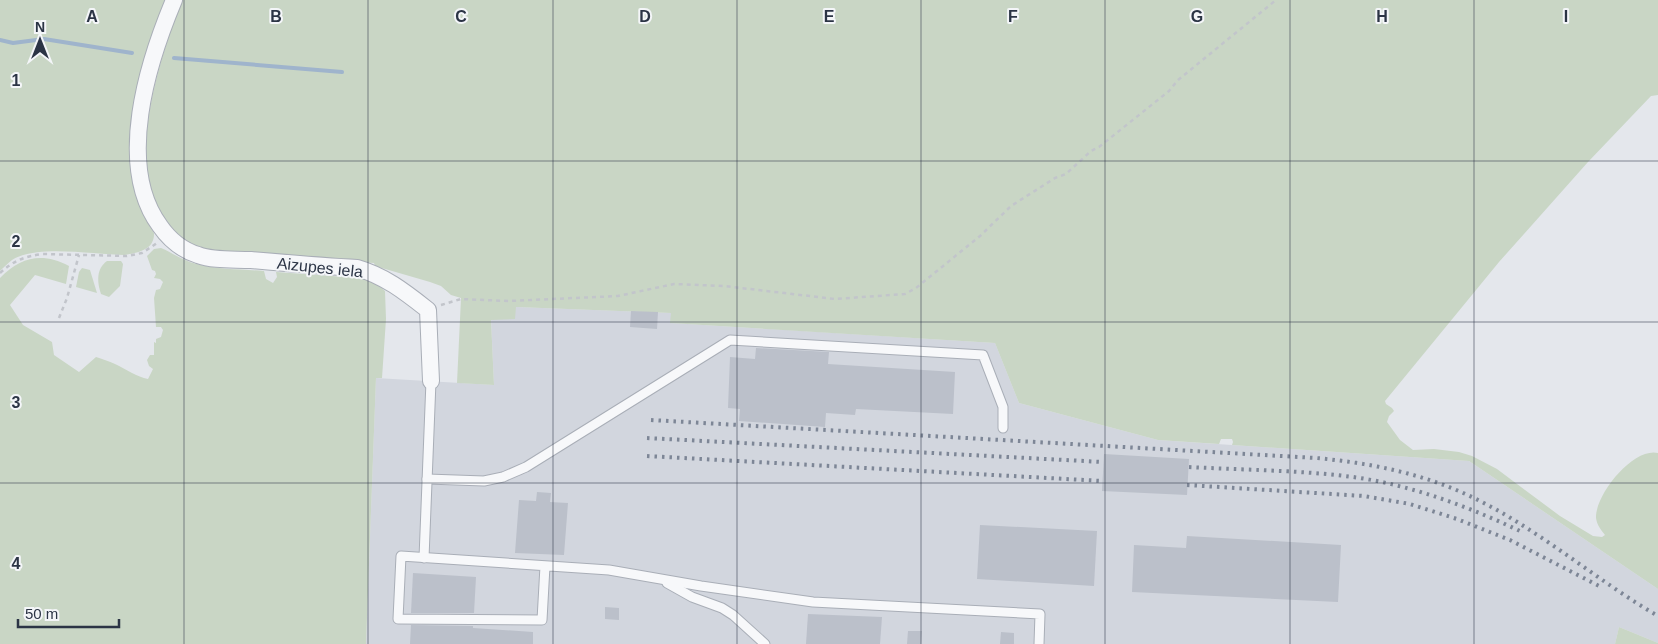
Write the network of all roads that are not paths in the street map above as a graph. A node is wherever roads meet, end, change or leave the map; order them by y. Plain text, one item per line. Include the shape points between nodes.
1 (174, 0) edge
2 (431, 381) joint
3 (1003, 428) dead end
4 (427, 479) junction
5 (424, 558) junction
6 (545, 566) junction
7 (661, 579) junction
8 (765, 644) edge
9 (1039, 644) edge

1 - 2 street, Aizupes iela via 155,50 142,103 138,152 140,178 152,214 166,234 184,248 207,258 357,268 397,285 428,310
2 - 4 lane
3 - 4 lane via 1004,407 983,355 730,340 526,467 484,481
4 - 5 lane
5 - 6 lane
5 - 6 lane via 401,556 398,619 542,620
6 - 7 lane via 609,570
7 - 8 lane via 692,597 722,608
7 - 9 lane via 813,602 1040,614

